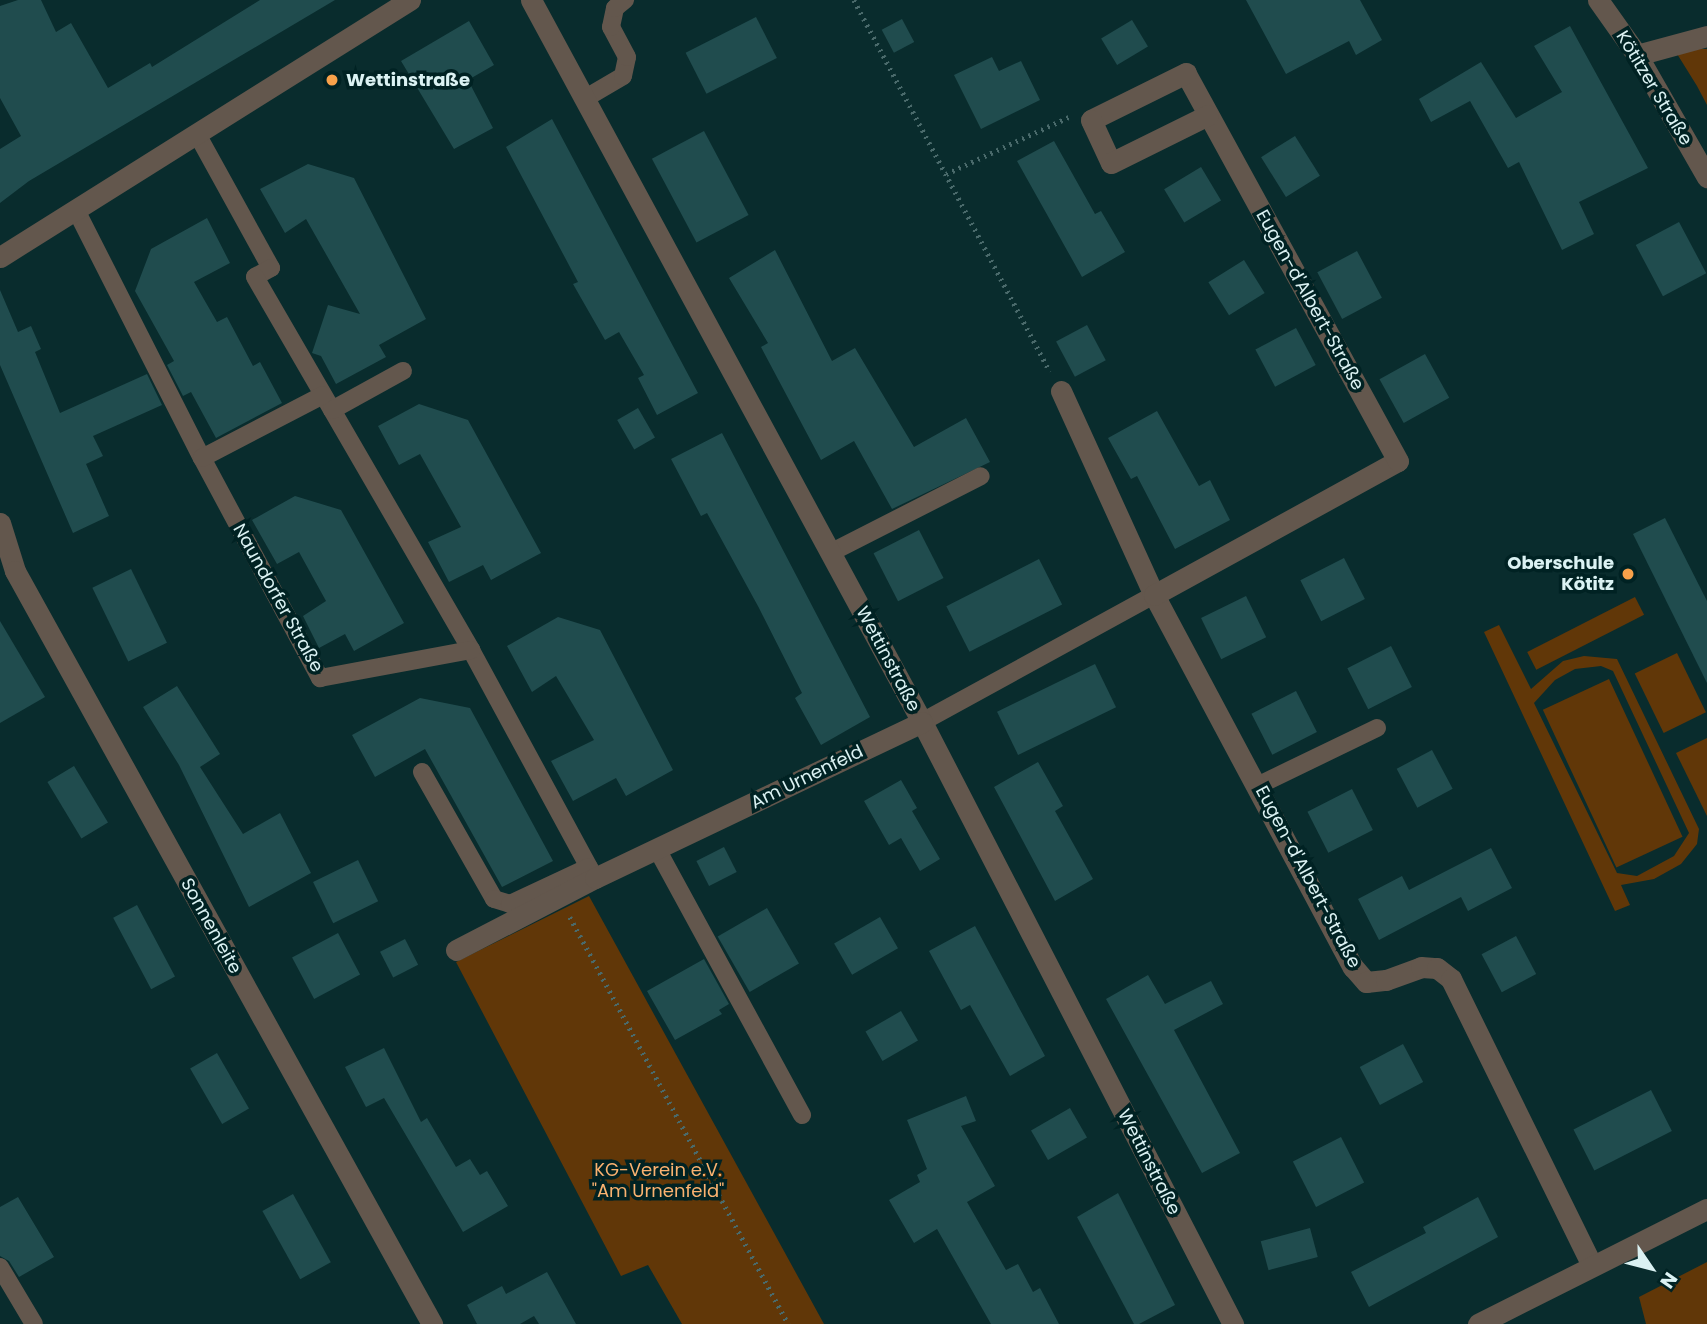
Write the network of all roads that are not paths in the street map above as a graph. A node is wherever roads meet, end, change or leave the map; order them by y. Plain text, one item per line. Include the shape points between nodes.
1 (410, 0) edge
2 (531, 0) edge
3 (625, 0) edge
4 (1598, 0) edge
5 (1707, 36) edge
6 (1637, 55) junction
7 (584, 99) junction
8 (1208, 115) junction
9 (197, 134) junction
10 (1707, 177) edge
11 (76, 210) junction
12 (0, 257) edge
13 (403, 371) dead end
14 (1061, 391) road end
15 (327, 402) junction
16 (202, 458) junction
17 (981, 476) dead end
18 (0, 523) edge
19 (830, 553) junction
20 (1154, 595) junction
21 (471, 650) junction
22 (922, 722) junction
23 (1377, 728) dead end
24 (422, 772) dead end
25 (1259, 785) junction
26 (657, 849) junction
27 (592, 872) junction
28 (456, 950) dead end
29 (802, 1115) dead end
30 (1707, 1209) edge
31 (1592, 1265) junction
32 (0, 1267) edge
33 (34, 1324) edge
34 (432, 1324) edge
35 (1233, 1324) edge
36 (1478, 1324) edge

1 - 9 street
2 - 7 street, Wettinstraße
3 - 7 lane via 615,8 611,27 626,57 622,76
4 - 6 street, Kötitzer Straße
5 - 6 street
6 - 10 street, Kötitzer Straße
7 - 19 street, Wettinstraße
8 - 8 street, Eugen-d'Albert-Straße via 1186,73 1091,120 1111,163
8 - 20 street, Eugen-d'Albert-Straße via 1398,461
9 - 11 street
9 - 15 lane via 271,268 254,277
11 - 12 street
11 - 16 lane, Naundorfer Straße
13 - 15 lane
14 - 20 street, Eugen-d'Albert-Straße
15 - 16 lane
15 - 21 lane
16 - 21 lane, Naundorfer Straße via 320,678
17 - 19 lane
18 - 34 street, Sonnenleite via 15,571
19 - 22 street, Wettinstraße
20 - 22 lane, Am Urnenfeld
20 - 25 street, Eugen-d'Albert-Straße
21 - 27 lane
22 - 26 street, Am Urnenfeld
22 - 35 street, Wettinstraße
23 - 25 lane
24 - 27 lane via 494,899 510,904
25 - 31 street, Eugen-d'Albert-Straße via 1353,967 1366,982 1387,981 1421,967 1437,968 1451,979
26 - 27 street, Am Urnenfeld
26 - 29 lane
27 - 28 street, Am Urnenfeld
30 - 31 street
31 - 36 street
32 - 33 lane

